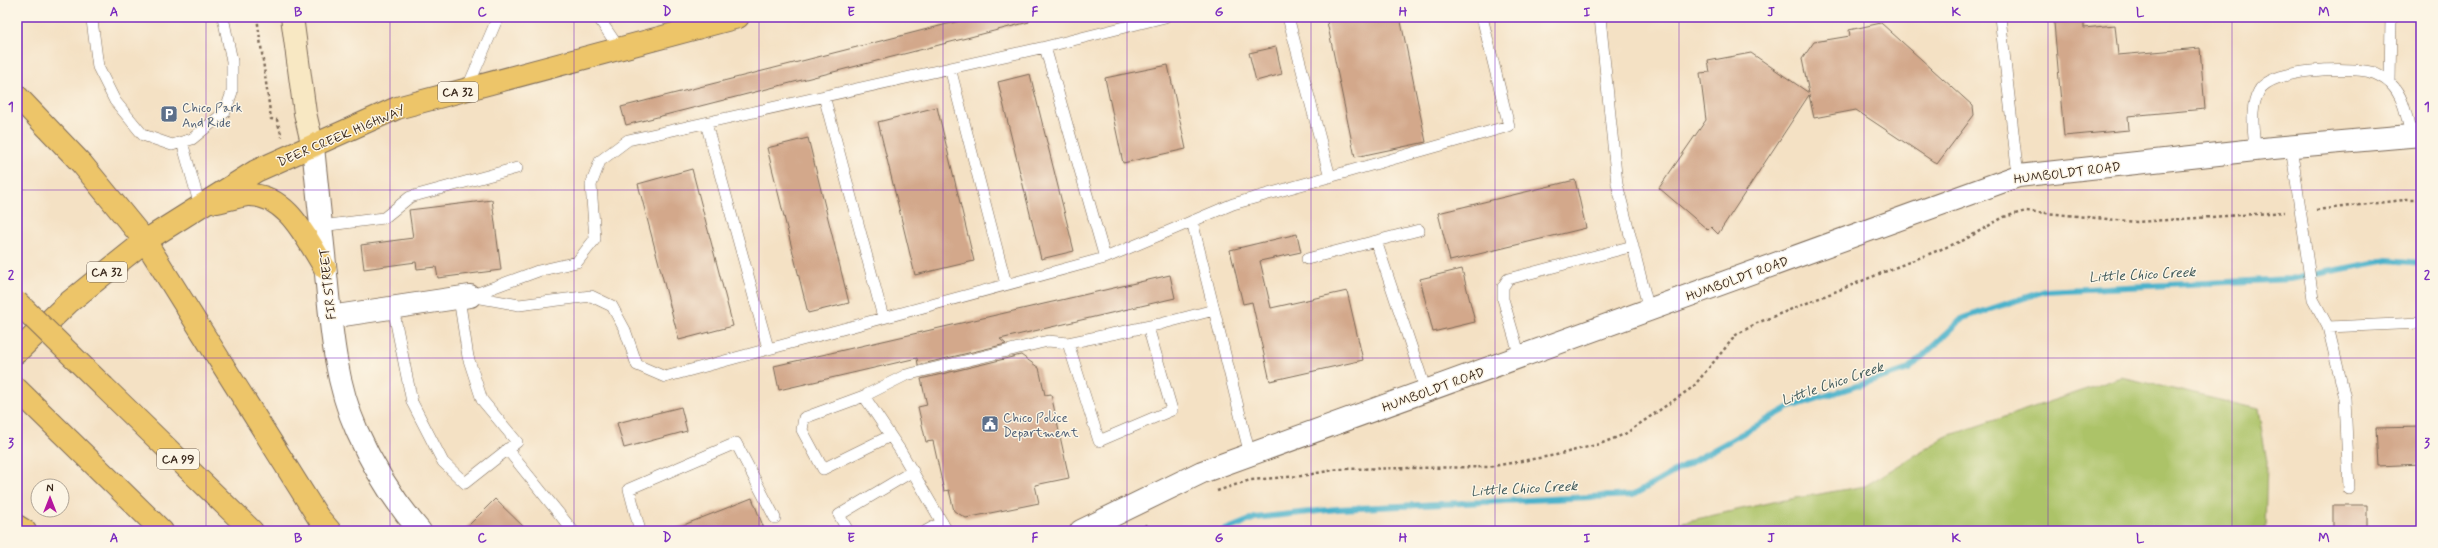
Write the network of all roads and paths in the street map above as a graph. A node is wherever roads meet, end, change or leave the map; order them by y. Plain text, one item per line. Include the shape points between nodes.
1 (96, 17) edge
2 (223, 17) edge
3 (257, 17) edge
4 (292, 17) edge
5 (498, 17) edge
6 (612, 17) edge
7 (738, 17) edge
8 (1165, 17) edge
9 (1288, 17) edge
10 (1482, 17) edge
11 (1600, 17) edge
12 (2000, 17) edge
13 (2391, 17) edge
14 (600, 19) edge
15 (1045, 47) junction
16 (619, 48) junction
17 (950, 68) junction
18 (2390, 83) junction
19 (467, 89) junction
20 (17, 96) edge
21 (824, 96) junction
22 (277, 120) dead end
23 (706, 123) junction
24 (2416, 135) edge
25 (182, 142) junction
26 (2291, 146) junction
27 (313, 147) junction
28 (2256, 150) junction
29 (517, 168) dead end
30 (2018, 176) junction
31 (1330, 177) junction
32 (2421, 200) edge
33 (200, 206) junction
34 (2301, 212) junction
35 (1192, 222) junction
36 (321, 226) junction
37 (1419, 230) dead end
38 (145, 241) junction
39 (1376, 241) junction
40 (1633, 246) junction
41 (1105, 258) junction
42 (1307, 259) dead end
43 (325, 268) junction
44 (1006, 284) junction
45 (465, 297) junction
46 (17, 302) edge
47 (393, 308) junction
48 (1214, 310) junction
49 (1649, 310) junction
50 (330, 317) junction
51 (883, 317) junction
52 (2421, 323) edge
53 (1148, 327) junction
54 (2328, 327) junction
55 (1068, 343) junction
56 (768, 348) junction
57 (17, 352) edge
58 (1520, 357) junction
59 (17, 389) edge
60 (1426, 391) junction
61 (864, 396) junction
62 (890, 436) junction
63 (507, 449) junction
64 (1250, 455) junction
65 (913, 471) junction
66 (2349, 489) dead end
67 (1215, 492) dead end
68 (775, 518) dead end
69 (1151, 521) dead end
70 (17, 526) edge
71 (944, 527) edge
72 (25, 531) edge
73 (162, 531) edge
74 (252, 531) edge
75 (330, 531) edge
76 (420, 531) edge
77 (573, 531) edge
78 (640, 531) edge
79 (848, 531) edge
80 (926, 531) edge
81 (1081, 531) edge
82 (1140, 531) edge

1 - 25 lane via 92,20 98,67 115,100 143,135 172,145
2 - 25 lane via 232,61 232,92 225,112 192,139
3 - 22 path via 271,119
4 - 27 street, FIR STREET via 305,114
5 - 19 lane
6 - 14 lane
7 - 16 main road, DEER CREEK HIGHWAY / CA 32
8 - 15 lane
9 - 31 lane
10 - 31 lane via 1509,126
11 - 40 lane via 1617,184
12 - 30 lane
13 - 18 lane
14 - 16 lane
15 - 17 lane
15 - 41 lane
16 - 19 main road, DEER CREEK HIGHWAY / CA 32
17 - 21 lane
17 - 44 lane
18 - 24 lane via 2404,105
18 - 28 lane via 2374,73 2353,69 2274,78 2259,89 2252,108
19 - 27 main road, DEER CREEK HIGHWAY / CA 32 via 397,108
20 - 38 main road via 82,164
21 - 23 lane
21 - 51 lane
23 - 45 lane via 628,140 600,161 591,185 594,239 577,262 538,271
23 - 56 lane
24 - 26 street, HUMBOLDT ROAD
25 - 33 lane
26 - 28 street, HUMBOLDT ROAD
26 - 34 lane
27 - 33 main road, DEER CREEK HIGHWAY / CA 32 via 256,171
27 - 36 street, FIR STREET
28 - 30 street, HUMBOLDT ROAD
29 - 36 lane via 410,196 384,218
30 - 49 street, HUMBOLDT ROAD
31 - 35 lane via 1233,204
32 - 34 path
33 - 38 main road, DEER CREEK HIGHWAY / CA 32
33 - 43 main road via 248,195 270,199 290,216
34 - 54 lane via 2313,299
34 - 67 path via 2138,222 2026,211 2018,213 2004,217 1964,240 1757,323 1736,335 1693,387 1626,434 1600,444 1488,467 1339,469 1301,476 1250,480
35 - 41 lane
35 - 48 lane
36 - 43 street, FIR STREET
37 - 39 lane
38 - 57 main road, CA 32 via 68,303
38 - 75 main road via 318,517
39 - 42 lane
39 - 60 lane
40 - 49 lane
40 - 58 lane via 1508,279 1503,287 1503,298
41 - 44 lane
43 - 50 street, FIR STREET
44 - 51 lane
45 - 47 street
45 - 56 lane via 519,305 591,296 612,306 625,330 637,365 664,377
45 - 63 lane via 468,357 482,400 516,442
46 - 74 main road, CA 99, bridge
47 - 50 street
47 - 63 lane via 412,402 443,462 466,483
48 - 53 lane
48 - 64 lane
49 - 58 street, HUMBOLDT ROAD
50 - 76 street, FIR STREET via 341,381 357,430 375,467 402,510
51 - 56 lane
52 - 54 lane
53 - 55 lane
53 - 55 lane via 1172,410 1099,441
54 - 66 lane via 2345,398
55 - 61 lane via 1048,341 906,375
58 - 60 street, HUMBOLDT ROAD
59 - 73 main road
60 - 64 street, HUMBOLDT ROAD
61 - 62 lane
61 - 62 lane via 804,418 802,430 823,469
62 - 65 lane
63 - 77 lane
64 - 81 street, HUMBOLDT ROAD via 1202,472
65 - 71 lane
65 - 79 lane via 839,514
68 - 78 lane via 736,443 629,489
69 - 82 path
70 - 72 main road
71 - 80 lane

